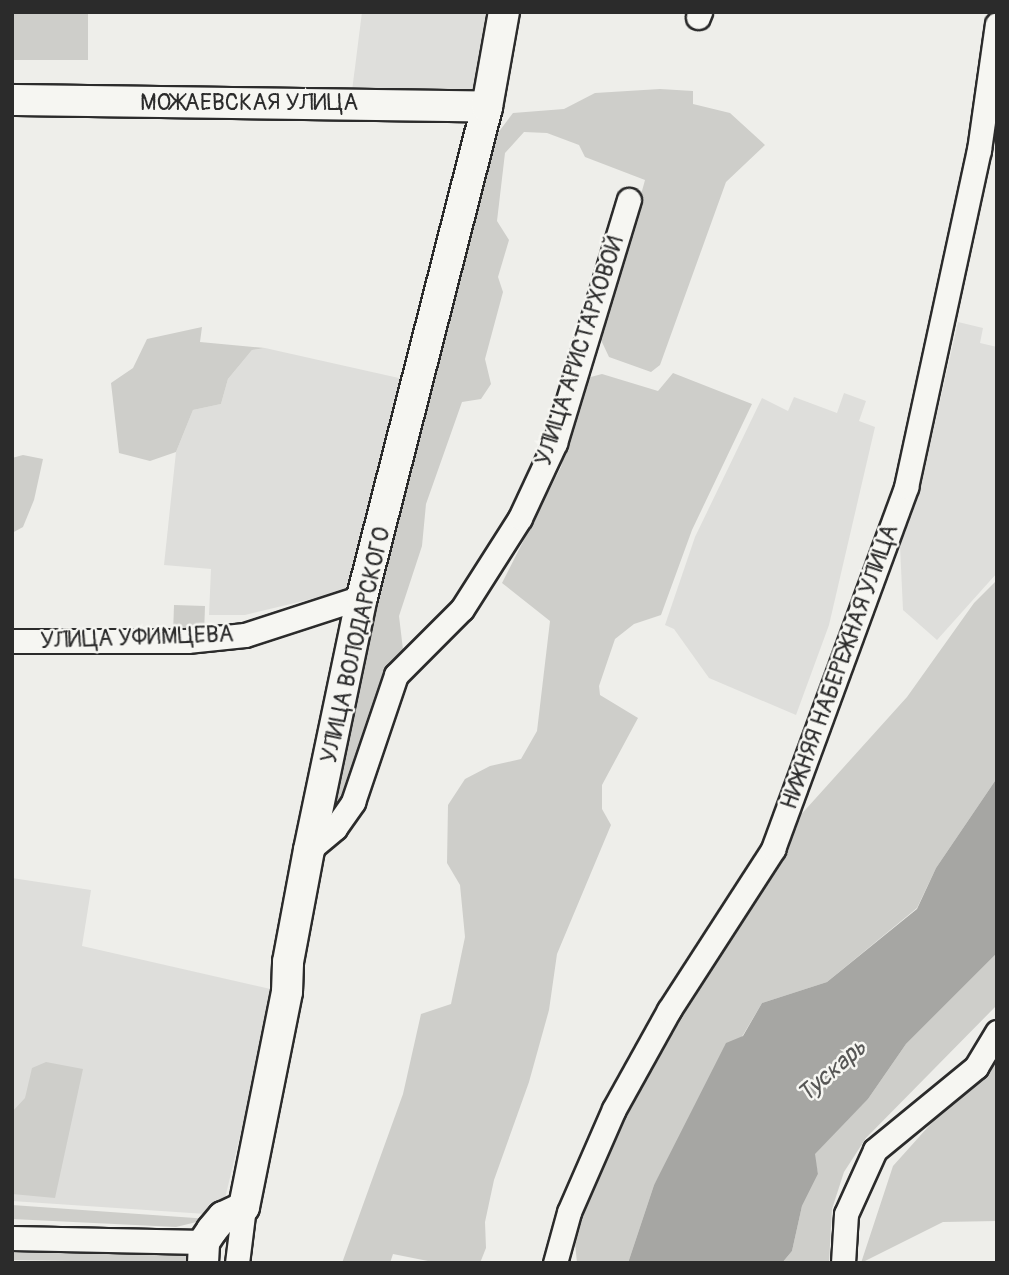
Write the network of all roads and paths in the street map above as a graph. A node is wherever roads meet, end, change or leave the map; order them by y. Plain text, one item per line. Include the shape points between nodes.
1 (504, 12) edge
2 (997, 24) edge
3 (12, 100) edge
4 (487, 107) junction
5 (629, 200) dead end
6 (362, 597) junction
7 (12, 641) edge
8 (310, 850) junction
9 (997, 1032) edge
10 (244, 1207) junction
11 (12, 1238) edge
12 (204, 1252) edge
13 (237, 1263) edge
14 (555, 1263) edge
15 (843, 1263) edge

1 - 4 street, УЛИЦА ВОЛОДАРСКОГО
2 - 14 street, НИЖНЯЯ НАБЕРЕЖНАЯ УЛИЦА via 979,150 906,486 773,849 668,1010 614,1109 569,1212
3 - 4 street, МОЖАЕВСКАЯ УЛИЦА
4 - 6 street, УЛИЦА ВОЛОДАРСКОГО
5 - 8 street, УЛИЦА АРИСТАРХОВОЙ via 555,443 520,518 462,609 396,675 353,802 335,828
6 - 7 street, УЛИЦА УФИМЦЕВА via 245,635 187,641
6 - 8 street, УЛИЦА ВОЛОДАРСКОГО
8 - 10 street, УЛИЦА ВОЛОДАРСКОГО
9 - 15 street via 976,1067 875,1150 845,1214
10 - 12 street via 223,1217
10 - 13 street
11 - 12 street

